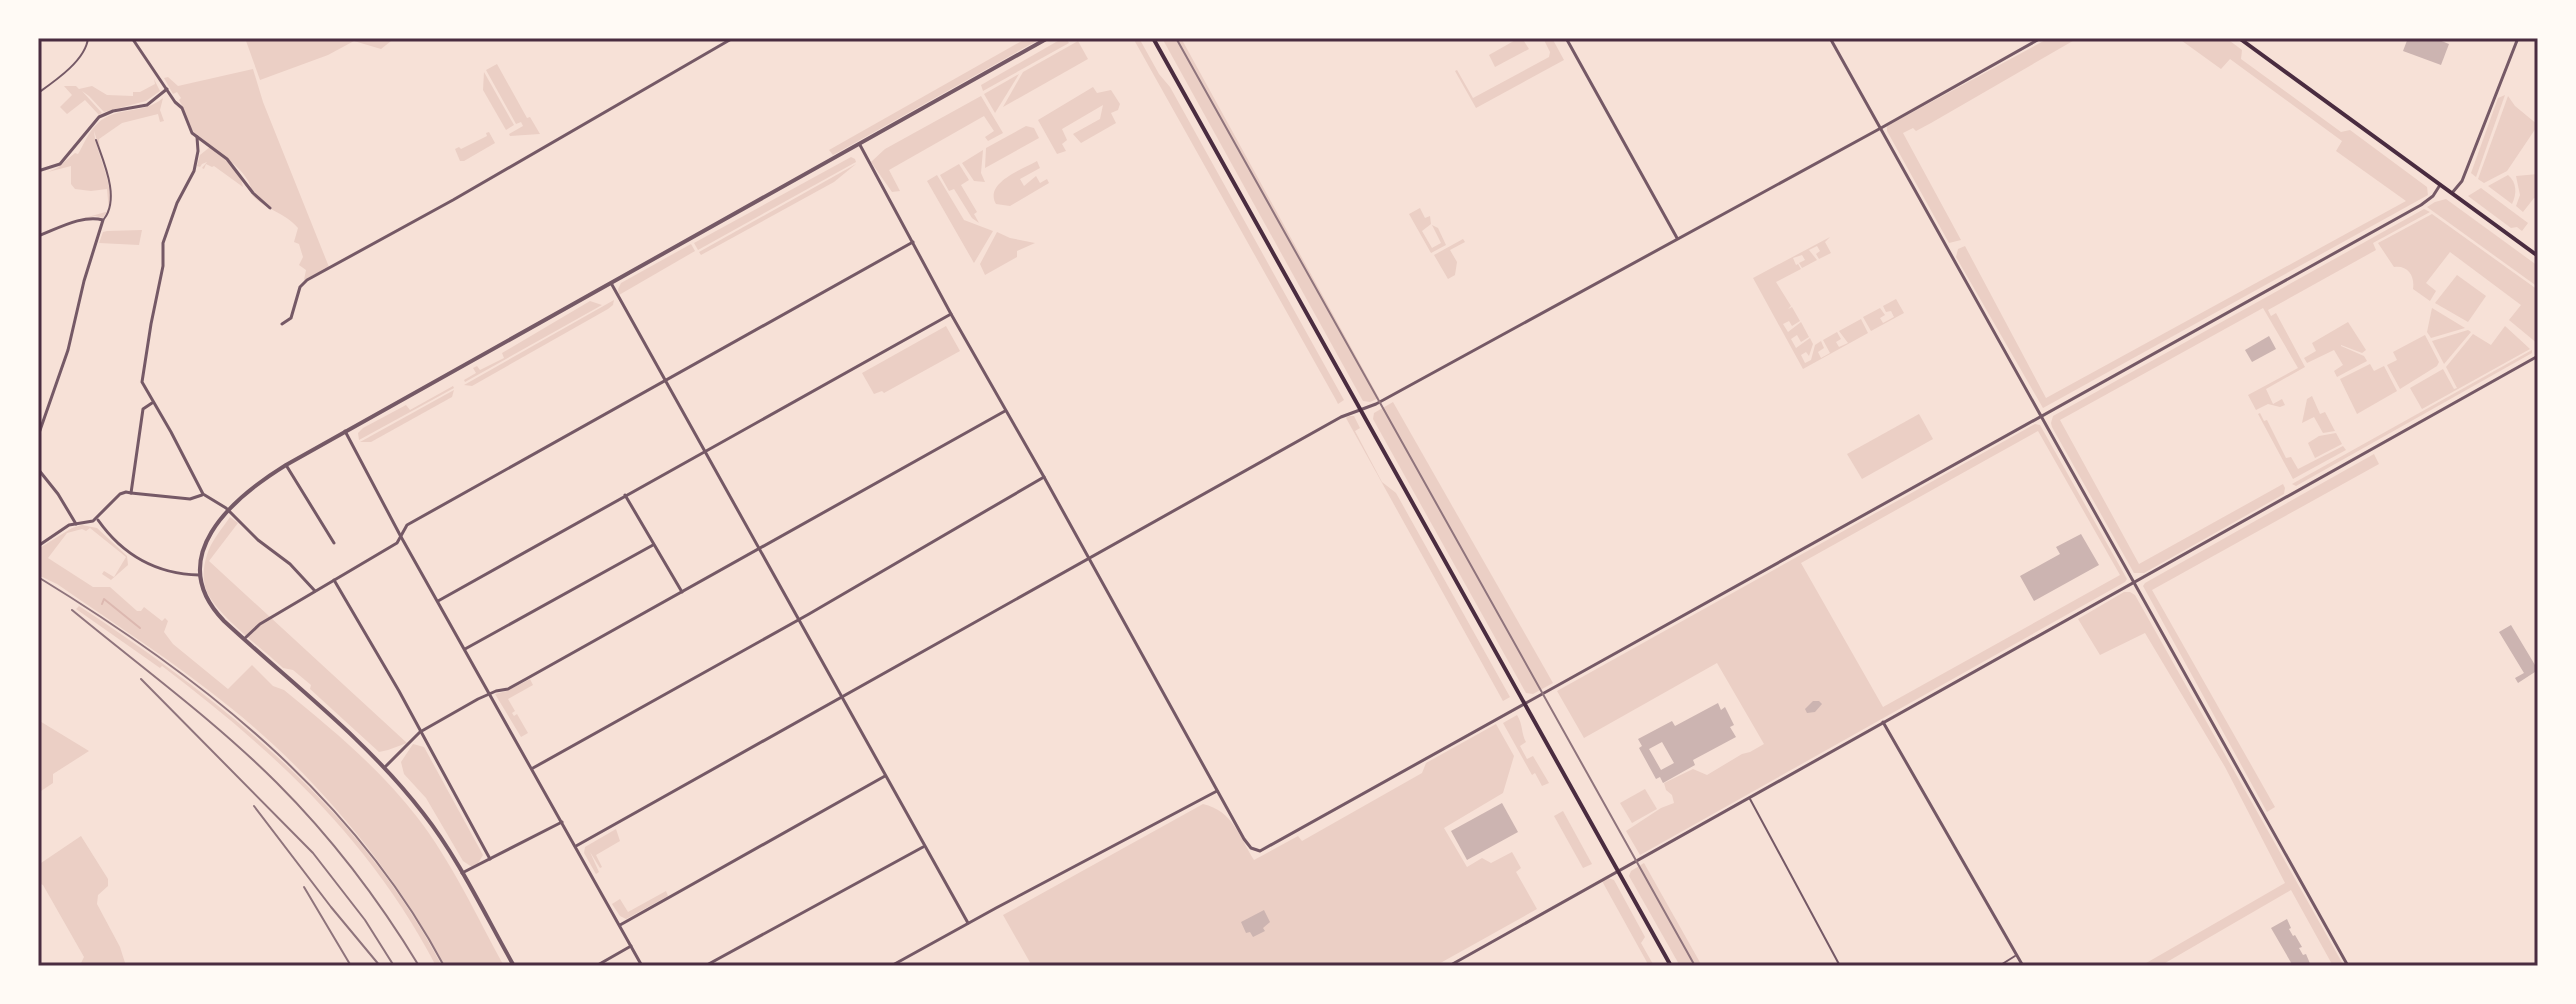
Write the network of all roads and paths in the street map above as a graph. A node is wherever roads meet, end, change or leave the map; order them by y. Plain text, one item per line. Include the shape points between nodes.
1 (88, 38) edge
2 (132, 38) edge
3 (733, 38) edge
4 (1048, 38) edge
5 (1153, 38) edge
6 (1566, 38) edge
7 (1830, 38) edge
8 (2041, 38) edge
9 (2239, 38) edge
10 (2518, 38) edge
11 (167, 89) junction
12 (38, 93) edge
13 (1881, 128) junction
14 (197, 137) junction
15 (96, 140) dead end
16 (860, 145) junction
17 (38, 171) edge
18 (2440, 185) junction
19 (2452, 193) junction
20 (270, 208) dead end
21 (103, 220) junction
22 (38, 236) edge
23 (1678, 239) junction
24 (913, 242) junction
25 (2538, 256) edge
26 (611, 283) junction
27 (951, 314) junction
28 (282, 324) dead end
29 (2538, 356) edge
30 (664, 380) junction
31 (153, 403) junction
32 (1359, 410) junction
33 (1005, 411) junction
34 (2041, 416) junction
35 (345, 431) junction
36 (38, 436) edge
37 (703, 452) junction
38 (286, 465) junction
39 (38, 469) edge
40 (1044, 477) junction
41 (131, 493) junction
42 (203, 494) junction
43 (625, 495) junction
44 (228, 512) junction
45 (96, 518) junction
46 (76, 524) junction
47 (400, 535) junction
48 (334, 543) dead end
49 (653, 545) junction
50 (38, 546) edge
51 (759, 550) junction
52 (1088, 557) junction
53 (199, 575) junction
54 (334, 580) junction
55 (2135, 582) junction
56 (315, 591) junction
57 (682, 592) junction
58 (438, 601) junction
59 (797, 620) junction
60 (244, 639) junction
61 (465, 649) junction
62 (491, 693) junction
63 (841, 698) junction
64 (1524, 703) junction
65 (1883, 722) junction
66 (420, 732) junction
67 (385, 767) junction
68 (533, 768) junction
69 (885, 776) junction
70 (1217, 791) junction
71 (1749, 798) junction
72 (562, 822) junction
73 (576, 846) junction
74 (924, 846) junction
75 (490, 859) junction
76 (1617, 871) junction
77 (461, 874) junction
78 (968, 923) junction
79 (620, 925) junction
80 (631, 946) junction
81 (2017, 955) junction
82 (514, 966) edge
83 (596, 966) edge
84 (642, 966) edge
85 (705, 966) edge
86 (891, 966) edge
87 (1449, 966) edge
88 (1671, 966) edge
89 (1840, 966) edge
90 (1999, 966) edge
91 (2023, 966) edge
92 (2348, 966) edge

1 - 12 lane via 71,65
2 - 11 street
3 - 28 street via 307,280 291,318
4 - 16 street
5 - 32 main road
6 - 23 street
7 - 13 street
8 - 13 street
9 - 18 main road
10 - 19 street via 2462,181
11 - 14 street
11 - 17 street via 147,105 99,117 60,164
13 - 23 street
13 - 34 street
14 - 20 street via 227,159
14 - 31 street via 194,171 163,243 142,380
15 - 21 lane via 110,199
16 - 24 street
16 - 26 street
18 - 19 main road
18 - 34 street via 2421,205
19 - 25 main road
21 - 22 street via 83,220
21 - 36 street
23 - 32 street
24 - 27 street
24 - 30 street
26 - 30 street
26 - 35 street
27 - 33 street
27 - 37 street
29 - 55 street
30 - 37 street
30 - 47 street via 407,525
31 - 41 street via 143,409
31 - 42 street
32 - 52 street
32 - 64 main road
33 - 40 street
33 - 51 street
34 - 55 street
34 - 64 street
35 - 38 street
35 - 47 street
37 - 43 street
37 - 51 street
38 - 44 street
38 - 48 street
39 - 46 street
40 - 52 street
40 - 59 street
41 - 42 street via 190,499
41 - 45 street via 120,494
42 - 44 street
43 - 49 street
43 - 58 street
44 - 53 street via 203,548
44 - 56 street
45 - 46 street
45 - 53 street via 135,557
46 - 50 street
47 - 54 street via 397,543
47 - 58 street
49 - 57 street
49 - 61 street
51 - 57 street
51 - 59 street
52 - 63 street
52 - 70 street
53 - 60 street via 210,605
54 - 56 street
54 - 66 street
55 - 65 street
55 - 92 street
56 - 60 street via 255,626
57 - 62 street via 508,689
58 - 61 street
59 - 63 street
59 - 68 street
60 - 67 street
61 - 62 street
62 - 66 street
62 - 68 street
63 - 69 street
63 - 73 street
64 - 70 street via 1260,851 1251,848
64 - 76 main road
65 - 71 street
65 - 81 street
66 - 67 street
66 - 75 street
67 - 77 street via 440,836
68 - 72 street
69 - 74 street
69 - 79 street
70 - 78 street
71 - 76 street
71 - 89 lane
72 - 73 street
72 - 75 street
73 - 79 street
74 - 78 street
74 - 85 street
75 - 77 street
76 - 87 street
76 - 88 main road
77 - 82 street
78 - 86 street
79 - 80 street
80 - 83 street
80 - 84 street
81 - 90 lane
81 - 91 street

